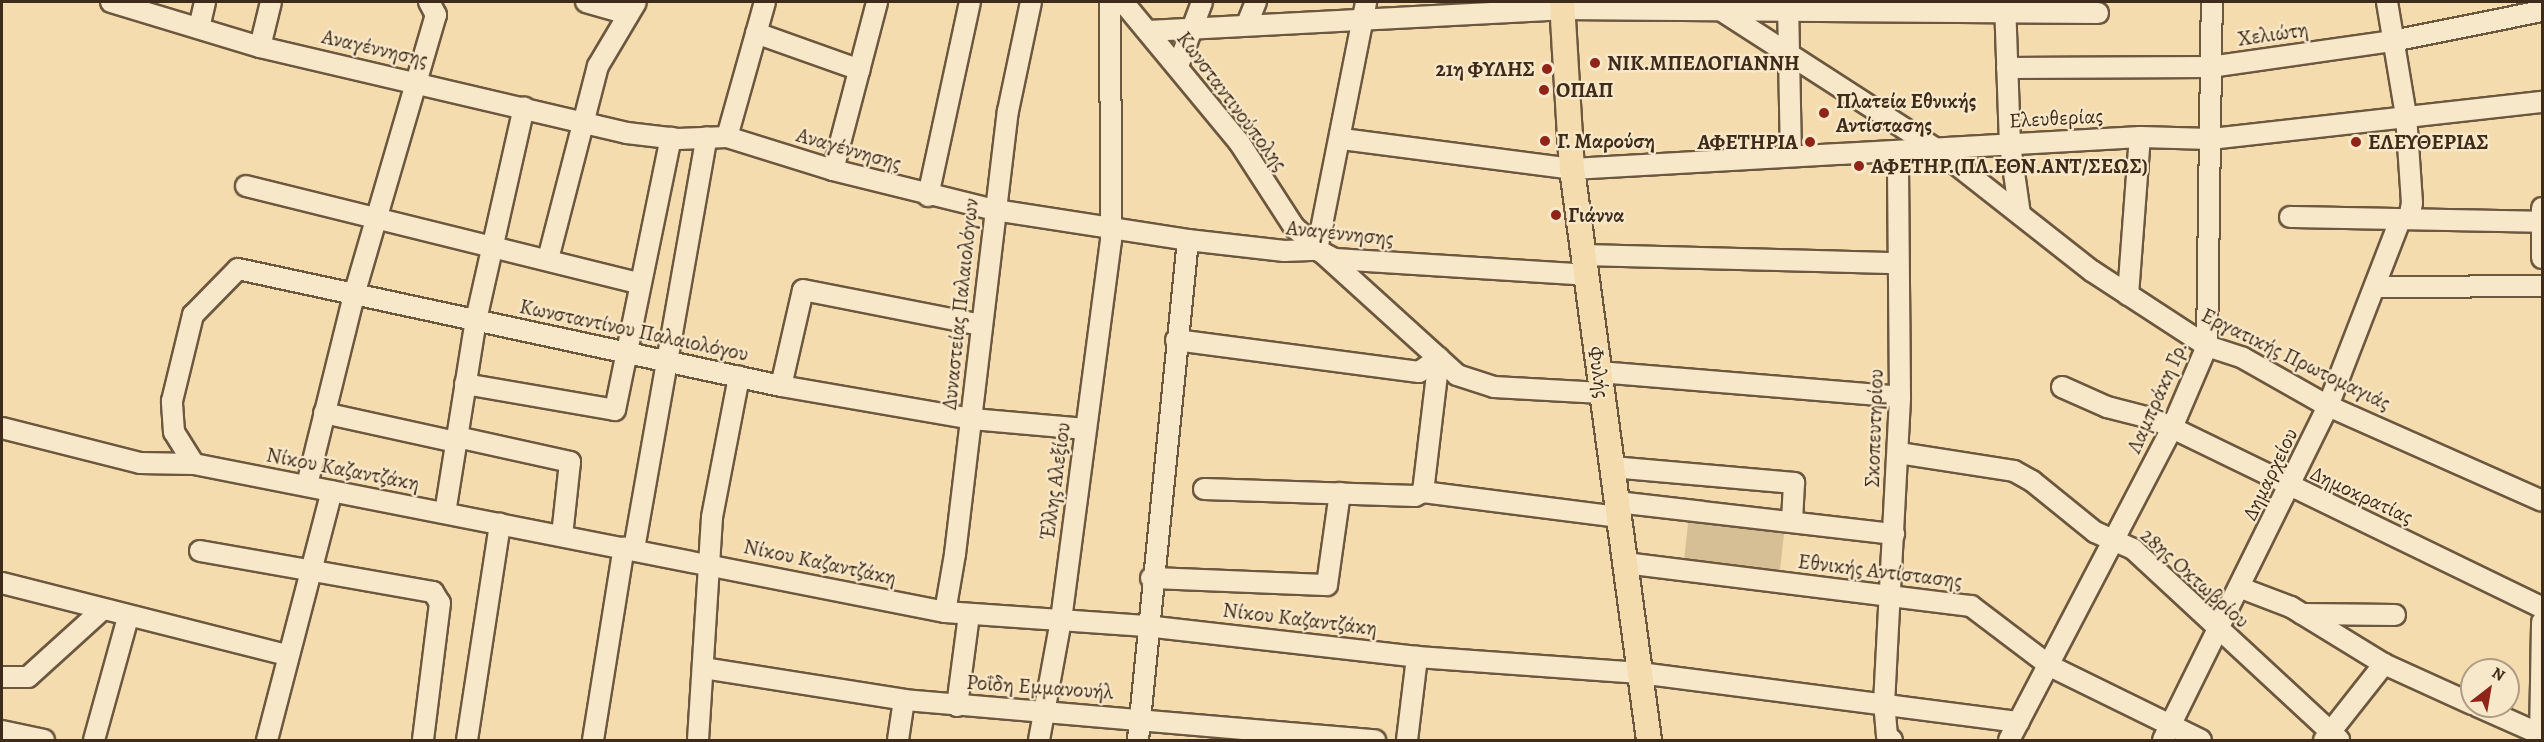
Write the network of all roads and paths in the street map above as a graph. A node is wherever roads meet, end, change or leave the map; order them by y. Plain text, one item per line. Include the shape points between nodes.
1 (111, 2) edge
2 (205, 2) edge
3 (271, 2) edge
4 (429, 2) edge
5 (586, 2) edge
6 (765, 2) edge
7 (878, 2) edge
8 (970, 2) edge
9 (1031, 2) edge
10 (1110, 2) edge
11 (1123, 2) edge
12 (1202, 2) edge
13 (1256, 2) edge
14 (2212, 2) edge
15 (2387, 2) edge
16 (1562, 5) edge
17 (2006, 6) edge
18 (1788, 7) edge
19 (632, 8) edge
20 (1719, 9) junction
21 (1365, 11) edge
22 (2542, 11) edge
23 (2098, 13) dead end
24 (1247, 24) junction
25 (199, 28) junction
26 (1148, 31) junction
27 (1190, 32) junction
28 (756, 33) junction
29 (2393, 41) junction
30 (260, 47) junction
31 (1790, 57) junction
32 (1178, 66) junction
33 (2210, 67) junction
34 (2007, 68) junction
35 (860, 70) junction
36 (419, 82) junction
37 (2542, 102) edge
38 (524, 107) junction
39 (2406, 115) junction
40 (585, 121) junction
41 (707, 137) junction
42 (727, 137) junction
43 (671, 138) junction
44 (2140, 138) junction
45 (1342, 139) junction
46 (2211, 139) junction
47 (2010, 145) junction
48 (1938, 150) junction
49 (1898, 154) junction
50 (1791, 156) junction
51 (833, 170) junction
52 (1572, 170) junction
53 (246, 186) dead end
54 (928, 196) junction
55 (995, 210) junction
56 (2020, 214) junction
57 (2290, 217) dead end
58 (2542, 217) edge
59 (378, 218) junction
60 (2405, 219) junction
61 (1111, 226) junction
62 (1188, 240) junction
63 (495, 247) junction
64 (1317, 250) junction
65 (2542, 258) edge
66 (548, 259) junction
67 (1359, 261) junction
68 (1898, 263) junction
69 (1585, 265) junction
70 (639, 283) junction
71 (1354, 283) junction
72 (2375, 286) junction
73 (2542, 286) edge
74 (354, 295) junction
75 (2128, 295) junction
76 (476, 320) junction
77 (981, 325) junction
78 (1176, 340) junction
79 (2206, 346) junction
80 (626, 352) junction
81 (1439, 358) junction
82 (669, 362) junction
83 (739, 377) junction
84 (1601, 383) junction
85 (465, 384) junction
86 (781, 386) junction
87 (2062, 387) dead end
88 (1900, 397) junction
89 (2328, 406) junction
90 (324, 413) junction
91 (972, 419) junction
92 (2, 428) edge
93 (1086, 429) junction
94 (2171, 430) junction
95 (457, 440) junction
96 (1899, 453) junction
97 (194, 464) junction
98 (1612, 467) junction
99 (307, 486) junction
100 (2291, 488) junction
101 (1204, 489) dead end
102 (332, 491) junction
103 (1423, 492) junction
104 (1340, 493) junction
105 (2542, 501) edge
106 (1618, 510) junction
107 (445, 513) junction
108 (1792, 522) junction
109 (500, 524) junction
110 (1894, 534) junction
111 (562, 536) junction
112 (2115, 540) junction
113 (629, 548) junction
114 (200, 551) dead end
115 (708, 563) junction
116 (1625, 563) junction
117 (311, 569) junction
118 (1151, 578) junction
119 (2, 582) edge
120 (2241, 588) junction
121 (1887, 598) junction
122 (2542, 607) edge
123 (102, 610) junction
124 (945, 612) junction
125 (2302, 614) junction
126 (969, 615) junction
127 (2395, 615) dead end
128 (128, 617) junction
129 (1061, 620) junction
130 (2542, 622) edge
131 (1146, 626) junction
132 (2218, 630) junction
133 (286, 655) junction
134 (1417, 657) junction
135 (2384, 664) junction
136 (2050, 666) junction
137 (703, 668) junction
138 (1640, 673) junction
139 (2, 677) edge
140 (2460, 699) edge
141 (904, 700) junction
142 (1884, 704) junction
143 (957, 705) junction
144 (1044, 712) junction
145 (2503, 718) edge
146 (1139, 719) junction
147 (2019, 722) junction
148 (2, 731) edge
149 (2166, 733) edge
150 (2541, 736) edge
151 (2331, 738) edge
152 (44, 741) edge
153 (94, 741) edge
154 (267, 741) edge
155 (423, 741) edge
156 (467, 741) edge
157 (594, 741) edge
158 (698, 741) edge
159 (898, 741) edge
160 (1039, 741) edge
161 (1138, 741) edge
162 (1375, 741) edge
163 (1407, 741) edge
164 (1649, 741) edge
165 (1892, 741) edge
166 (2009, 741) edge
167 (2201, 741) edge

1 - 25 street, Αναγέννησης
2 - 25 street
3 - 30 street
4 - 36 street via 436,15
5 - 19 street
6 - 28 street
7 - 35 street
8 - 54 street
9 - 55 street, Δυναστείας Παλαιολόγων via 1008,111
10 - 61 street, Έλλης Αλεξίου
11 - 26 street, Κωνσταντινούπολης
12 - 27 street
13 - 24 street
14 - 33 street, Λαμπράκη Γρ.
15 - 29 street, Δημαρχείου
16 - 20 street
16 - 21 street
16 - 52 main road, Φυλής
17 - 18 street
17 - 23 street
17 - 34 street
18 - 20 street
18 - 31 street
19 - 40 street via 598,66
20 - 31 street, Εργατικής Πρωτομαγιάς
21 - 24 street
21 - 45 street
22 - 29 street, Χελιώτη
24 - 27 street
25 - 30 street, Αναγέννησης
26 - 27 street
26 - 32 street, Κωνσταντινούπολης
27 - 32 street
28 - 35 street
28 - 42 street
29 - 33 street, Χελιώτη
29 - 39 street, Δημαρχείου
30 - 36 street, Αναγέννησης
31 - 48 street, Εργατικής Πρωτομαγιάς
31 - 50 street
32 - 64 street, Κωνσταντινούπολης via 1239,142 1294,227
33 - 34 street, Χελιώτη
33 - 46 street, Λαμπράκη Γρ.
34 - 47 street
35 - 51 street
36 - 38 street, Αναγέννησης
36 - 59 street
37 - 39 street, Ελευθερίας
38 - 40 street, Αναγέννησης
38 - 63 street
39 - 46 street, Ελευθερίας
39 - 60 street, Δημαρχείου via 2412,203
40 - 43 street, Αναγέννησης via 627,133
40 - 66 street
41 - 42 street, Αναγέννησης
41 - 43 street, Αναγέννησης
41 - 82 street
42 - 51 street, Αναγέννησης
43 - 70 street
44 - 46 street, Ελευθερίας
44 - 47 street, Ελευθερίας
44 - 75 street
45 - 52 street, Ελευθερίας
45 - 64 street
46 - 79 street, Λαμπράκη Γρ.
47 - 48 street, Ελευθερίας
47 - 56 street
48 - 49 street, Ελευθερίας
48 - 56 street, Εργατικής Πρωτομαγιάς
49 - 50 street, Ελευθερίας
49 - 68 street, Σκοπευτηρίου
50 - 52 street, Ελευθερίας
51 - 54 street, Αναγέννησης
52 - 69 main road, Φυλής
53 - 59 street
54 - 55 street, Αναγέννησης
55 - 61 street, Αναγέννησης
55 - 77 street, Δυναστείας Παλαιολόγων
56 - 75 street, Εργατικής Πρωτομαγιάς
57 - 60 street
58 - 60 street
58 - 65 street
59 - 63 street
59 - 74 street
60 - 72 street, Δημαρχείου
61 - 62 street, Αναγέννησης
61 - 93 street, Έλλης Αλεξίου
62 - 64 street, Αναγέννησης via 1284,251
62 - 78 street
63 - 66 street
63 - 76 street
64 - 67 street, Αναγέννησης via 1335,259
64 - 71 street, Κωνσταντινούπολης
66 - 70 street
67 - 69 street, Αναγέννησης
67 - 71 street
68 - 69 street, Αναγέννησης
68 - 88 street, Σκοπευτηρίου
69 - 84 main road, Φυλής
70 - 80 street
71 - 81 street, Κωνσταντινούπολης
72 - 73 street
72 - 89 street, Δημαρχείου
74 - 76 street, Κωνσταντίνου Παλαιολόγου
74 - 90 street
74 - 97 street, Κωνσταντίνου Παλαιολόγου via 238,269 194,315 172,401 171,421
75 - 79 street, Εργατικής Πρωτομαγιάς
76 - 80 street, Κωνσταντίνου Παλαιολόγου
76 - 85 street
77 - 86 street via 803,290
77 - 91 street, Δυναστείας Παλαιολόγων
78 - 81 street via 1419,372
78 - 118 street
79 - 89 street, Εργατικής Πρωτομαγιάς via 2243,358
79 - 94 street, Λαμπράκη Γρ.
80 - 82 street, Κωνσταντίνου Παλαιολόγου
80 - 85 street via 615,410
81 - 84 street, Κωνσταντινούπολης via 1457,375 1494,387
81 - 103 street
82 - 83 street, Κωνσταντίνου Παλαιολόγου
82 - 113 street
83 - 86 street, Κωνσταντίνου Παλαιολόγου
83 - 115 street via 712,517
84 - 88 street, Κωνσταντινούπολης
84 - 98 main road, Φυλής
85 - 95 street
86 - 91 street, Κωνσταντίνου Παλαιολόγου
87 - 94 street, Δημοκρατίας via 2107,407 2154,419
88 - 96 street, Σκοπευτηρίου
89 - 100 street, Δημαρχείου
89 - 105 street, Εργατικής Πρωτομαγιάς
90 - 95 street
90 - 99 street
91 - 93 street, Κωνσταντίνου Παλαιολόγου
91 - 124 street, Δυναστείας Παλαιολόγων
92 - 97 street, Νίκου Καζαντζάκη via 140,463
93 - 129 street, Έλλης Αλεξίου
94 - 100 street, Δημοκρατίας
94 - 112 street, Λαμπράκη Γρ.
95 - 107 street
95 - 111 street via 570,462
96 - 110 street, Σκοπευτηρίου
96 - 112 street, 28ης Οκτωβρίου via 2014,471 2096,532
97 - 99 street, Νίκου Καζαντζάκη
98 - 106 main road, Φυλής
98 - 108 street via 1794,483
99 - 102 street, Νίκου Καζαντζάκη
100 - 120 street, Δημαρχείου
100 - 122 street, Δημοκρατίας
101 - 104 street
102 - 107 street, Νίκου Καζαντζάκη
102 - 117 street
103 - 104 street
103 - 106 street
104 - 118 street via 1328,585
106 - 108 street
106 - 116 main road, Φυλής
107 - 109 street, Νίκου Καζαντζάκη
108 - 110 street
109 - 111 street, Νίκου Καζαντζάκη
109 - 156 street
110 - 121 street, Σκοπευτηρίου
111 - 113 street, Νίκου Καζαντζάκη
112 - 132 street, 28ης Οκτωβρίου via 2133,549
112 - 136 street, Λαμπράκη Γρ.
113 - 115 street, Νίκου Καζαντζάκη
113 - 157 street
114 - 117 street
115 - 124 street, Νίκου Καζαντζάκη
115 - 137 street
116 - 121 street, Εθνικής Αντίστασης
116 - 138 main road, Φυλής
117 - 133 street
117 - 155 street via 428,589 436,595 440,603
118 - 131 street
119 - 123 street
120 - 125 street
120 - 132 street, Δημαρχείου
121 - 136 street, Εθνικής Αντίστασης via 1971,606
121 - 142 street, Σκοπευτηρίου
123 - 128 street
123 - 139 street via 28,677
124 - 126 street, Νίκου Καζαντζάκη
125 - 127 street
125 - 135 street
126 - 129 street, Νίκου Καζαντζάκη
126 - 143 street
128 - 133 street
128 - 153 street
129 - 131 street, Νίκου Καζαντζάκη
129 - 144 street, Έλλης Αλεξίου
130 - 150 street
131 - 134 street, Νίκου Καζαντζάκη
131 - 146 street
132 - 149 street, Δημαρχείου
132 - 151 street, 28ης Οκτωβρίου
133 - 154 street
134 - 138 street, Νίκου Καζαντζάκη
134 - 163 street
135 - 140 street
135 - 151 street
136 - 147 street, Λαμπράκη Γρ.
136 - 149 street, Εθνικής Αντίστασης
137 - 141 street, Ροΐδη Εμμανουήλ
137 - 158 street
138 - 142 street, Νίκου Καζαντζάκη
138 - 164 main road, Φυλής
141 - 143 street, Ροΐδη Εμμανουήλ
141 - 159 street
142 - 147 street, Νίκου Καζαντζάκη
142 - 165 street, Σκοπευτηρίου via 1887,736
143 - 144 street, Ροΐδη Εμμανουήλ
144 - 146 street, Ροΐδη Εμμανουήλ
144 - 160 street, Έλλης Αλεξίου
145 - 150 street
146 - 161 street
146 - 162 street, Ροΐδη Εμμανουήλ
147 - 166 street, Λαμπράκη Γρ.
148 - 152 street
149 - 167 street, Εθνικής Αντίστασης

